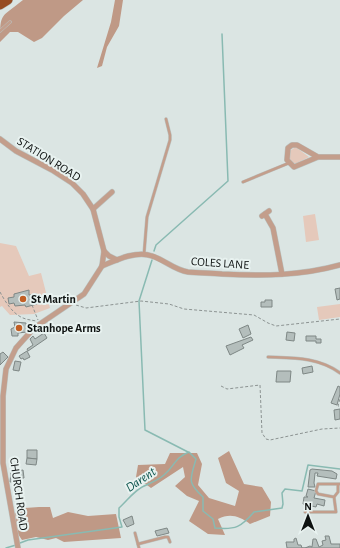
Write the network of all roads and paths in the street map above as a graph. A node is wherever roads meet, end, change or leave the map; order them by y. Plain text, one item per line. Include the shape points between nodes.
1 (8, 0) edge
2 (0, 5) edge
3 (10, 22) dead end
4 (0, 31) edge
5 (166, 119) dead end
6 (0, 139) edge
7 (318, 157) junction
8 (340, 158) edge
9 (289, 163) junction
10 (244, 182) dead end
11 (112, 192) dead end
12 (92, 209) junction
13 (265, 214) dead end
14 (104, 251) junction
15 (144, 254) junction
16 (117, 260) junction
17 (340, 265) edge
18 (102, 266) junction
19 (282, 274) junction
20 (0, 292) edge
21 (72, 304) junction
22 (32, 305) dead end
23 (340, 319) edge
24 (39, 324) junction
25 (268, 357) dead end
26 (340, 373) edge
27 (221, 386) dead end
28 (2, 396) edge
29 (340, 399) edge
30 (340, 407) edge
31 (340, 428) edge
32 (339, 484) edge
33 (334, 497) junction
34 (305, 512) dead end
35 (135, 533) dead end
36 (170, 542) dead end
37 (138, 544) junction
38 (17, 545) edge
39 (139, 548) edge

1 - 2 highway
3 - 4 lane
5 - 15 lane via 170,140 147,217
6 - 12 street, STATION ROAD via 72,183 83,194
7 - 8 street
7 - 9 street via 294,167
7 - 9 street via 297,145 292,145 288,148
9 - 10 lane
11 - 12 street
12 - 14 street, STATION ROAD
13 - 19 street via 274,228
14 - 16 street
14 - 18 street, STATION ROAD
15 - 16 street
15 - 19 street, COLES LANE via 188,272 267,276
16 - 18 street
17 - 19 street, COLES LANE via 320,271
18 - 21 street, CHURCH ROAD via 84,294
20 - 24 path via 14,312
21 - 23 path via 86,308 141,301 169,304 184,309 254,315 276,326
21 - 24 street, CHURCH ROAD
22 - 24 path
24 - 28 street, CHURCH ROAD via 16,348 6,369
25 - 26 lane via 308,359
27 - 31 path via 227,389 260,385 262,433 266,439
28 - 38 street, CHURCH ROAD via 3,463
29 - 30 path
32 - 33 lane
32 - 33 lane via 318,484 318,494
33 - 34 lane via 336,512
35 - 37 lane
36 - 37 lane via 168,537 165,537
37 - 39 lane

